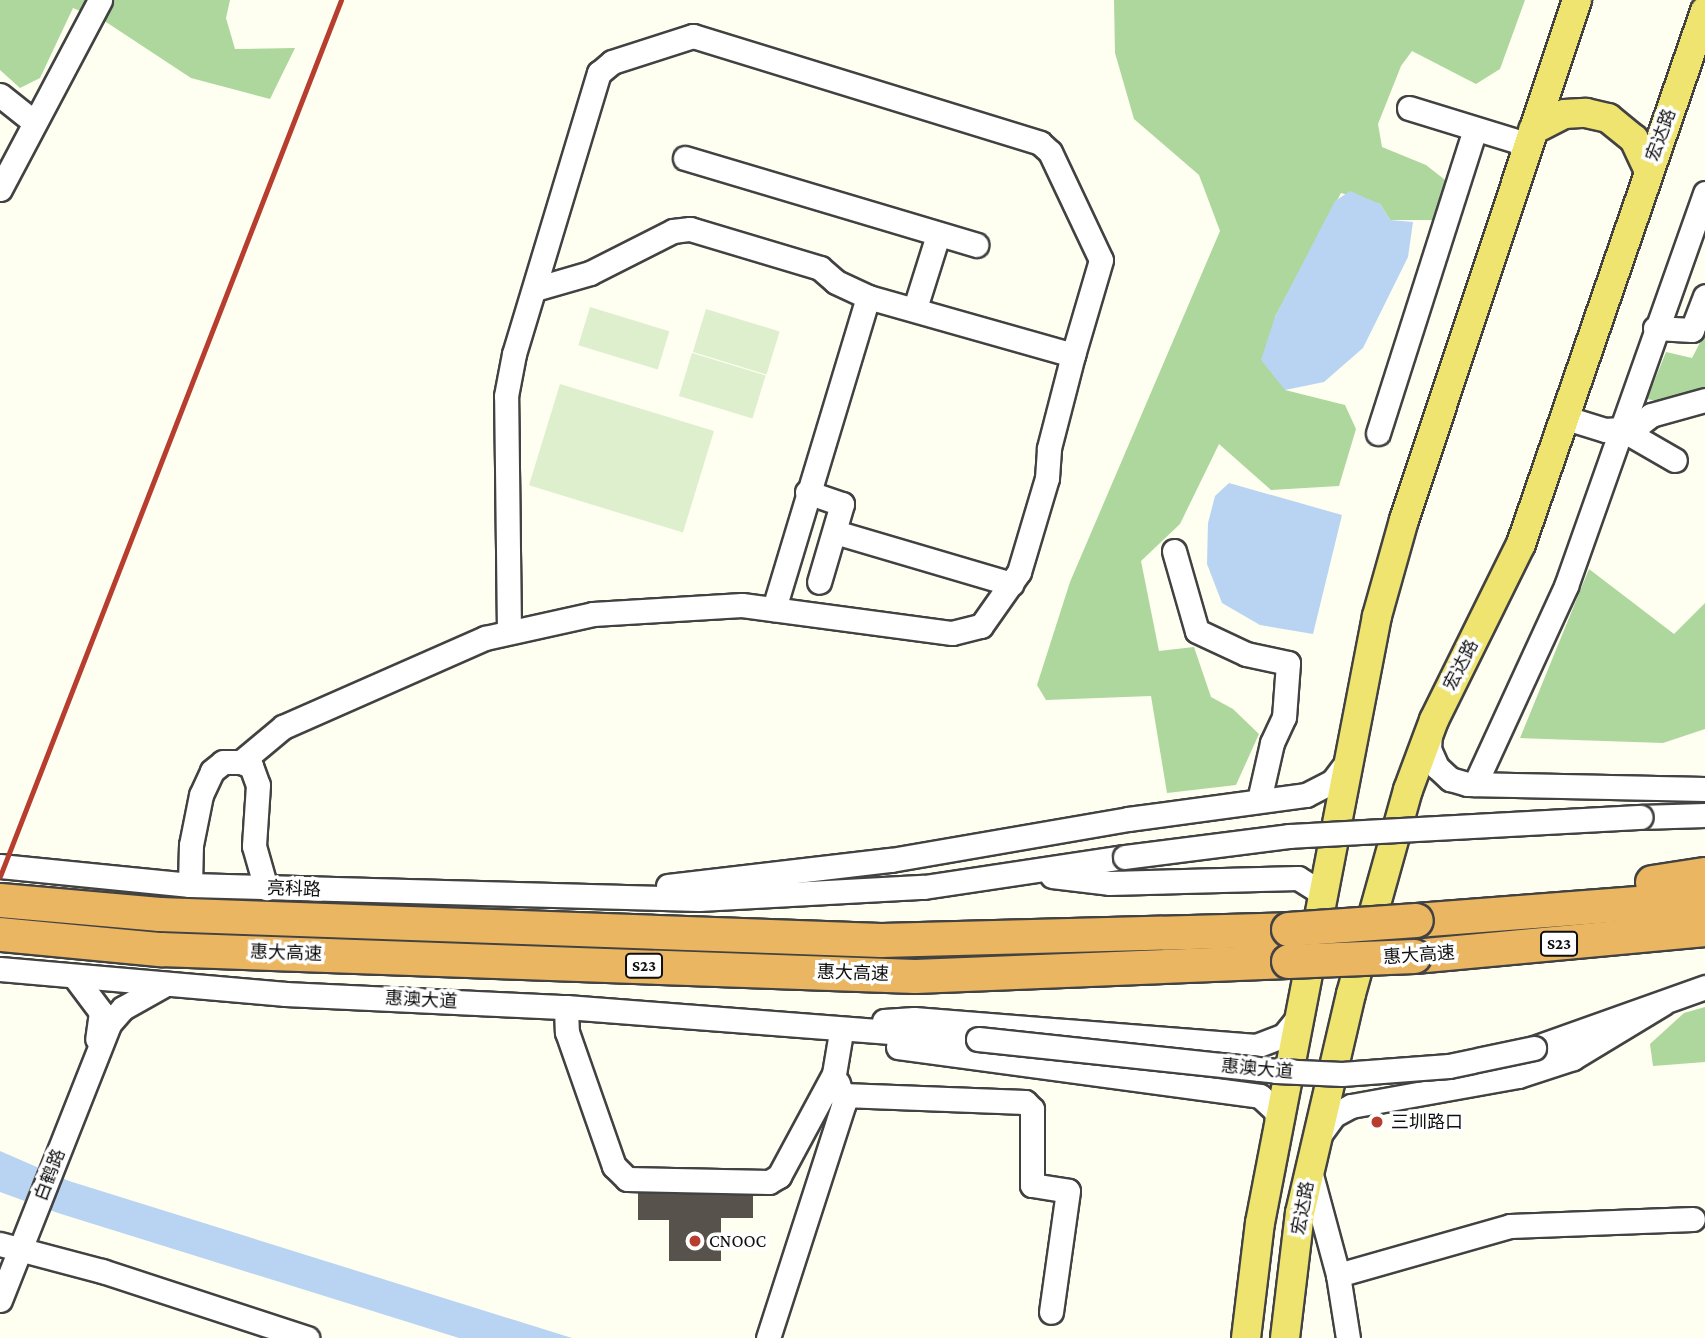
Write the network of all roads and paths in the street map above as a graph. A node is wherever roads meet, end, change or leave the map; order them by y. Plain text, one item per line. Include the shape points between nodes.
1 (100, 0) edge
2 (1577, 0) edge
3 (1705, 11) edge
4 (0, 95) edge
5 (1409, 108) dead end
6 (34, 122) junction
7 (1475, 129) junction
8 (1531, 138) junction
9 (685, 158) dead end
10 (1648, 169) junction
11 (0, 189) edge
12 (1705, 193) edge
13 (939, 235) junction
14 (976, 245) dead end
15 (535, 289) junction
16 (1705, 296) edge
17 (867, 297) junction
18 (915, 308) junction
19 (1655, 328) junction
20 (1073, 355) junction
21 (1705, 400) edge
22 (1563, 417) junction
23 (1625, 431) junction
24 (1378, 433) dead end
25 (1675, 460) dead end
26 (807, 492) junction
27 (835, 532) junction
28 (1174, 551) dead end
29 (819, 582) dead end
30 (1012, 584) junction
31 (774, 609) junction
32 (509, 631) junction
33 (1434, 720) junction
34 (1354, 746) junction
35 (241, 762) junction
36 (1475, 784) junction
37 (1705, 789) edge
38 (1259, 800) junction
39 (1705, 815) edge
40 (0, 866) edge
41 (1028, 872) junction
42 (1705, 874) edge
43 (190, 885) junction
44 (266, 888) junction
45 (588, 895) junction
46 (1705, 898) edge
47 (0, 900) edge
48 (1322, 905) junction
49 (1600, 906) junction
50 (1705, 929) edge
51 (0, 934) edge
52 (1613, 939) junction
53 (1705, 946) edge
54 (0, 969) edge
55 (75, 976) junction
56 (167, 983) junction
57 (1705, 987) edge
58 (1662, 1004) junction
59 (566, 1007) junction
60 (1301, 1013) junction
61 (841, 1032) junction
62 (96, 1049) junction
63 (834, 1074) junction
64 (843, 1095) junction
65 (1278, 1132) junction
66 (1317, 1139) junction
67 (1310, 1171) junction
68 (1693, 1219) dead end
69 (16, 1242) edge
70 (1338, 1275) junction
71 (0, 1300) edge
72 (1051, 1312) dead end
73 (307, 1338) edge
74 (768, 1338) edge
75 (1246, 1338) edge
76 (1285, 1338) edge
77 (1348, 1338) edge

1 - 6 street
2 - 8 main road
3 - 10 main road, 宏达路
4 - 6 street
5 - 7 street
6 - 11 street
7 - 8 street
7 - 24 street
8 - 10 main road via 1564,114 1608,118 1634,139
8 - 34 main road via 1404,520 1377,616
9 - 13 street
10 - 22 main road, 宏达路
12 - 19 street
13 - 14 street
13 - 18 street
15 - 17 street via 590,273 673,231 690,229 820,268 835,282
15 - 20 street via 600,73 612,62 693,36 1040,142 1050,152 1101,260
15 - 32 street via 506,397
16 - 19 street via 1692,330
17 - 18 street
17 - 26 street
18 - 20 street
19 - 23 street
20 - 30 street via 1049,448 1047,478
21 - 23 street via 1651,415
22 - 23 street
22 - 33 main road, 宏达路 via 1521,544
23 - 25 street
23 - 36 street via 1566,586
26 - 27 street via 842,504
26 - 31 street
27 - 29 street
27 - 30 street
28 - 38 street via 1197,631 1246,654 1288,663 1284,717 1272,743
30 - 31 street via 981,626 952,633
31 - 32 street via 742,605 593,614
32 - 35 street via 283,727
33 - 36 street via 1429,749 1437,767 1450,779
33 - 66 main road, 宏达路 via 1408,790 1358,968
34 - 38 street via 1346,766 1324,788
34 - 48 main road
35 - 43 street via 223,762 212,771 201,795 191,845
35 - 44 street via 251,766 258,785 254,846
36 - 37 street
38 - 45 street via 891,860
39 - 41 street, bridge via 1289,836
40 - 43 street, 亮科路
41 - 45 street via 924,887 810,896
41 - 48 street via 1109,883 1298,878 1317,890
42 - 49 highway via 1641,883
43 - 44 street, 亮科路
44 - 45 street, 亮科路
46 - 49 highway, 惠大高速 / S23
47 - 49 highway, 惠大高速 / S23, bridge via 159,914 881,940 1288,929
48 - 60 main road
50 - 52 highway, 惠大高速 / S23
51 - 52 highway, 惠大高速 / S23, bridge via 160,949 915,976 1414,956
52 - 53 highway via 1679,948
54 - 55 street, 惠澳大道
55 - 56 street, 惠澳大道
55 - 62 street via 101,1012
56 - 59 street, 惠澳大道 via 286,994
56 - 62 street via 123,1007
57 - 58 street
58 - 61 street, 惠澳大道, bridge via 1534,1048 1449,1066 1342,1074
58 - 66 street via 1573,1058 1518,1076 1351,1106 1327,1122
59 - 61 street, 惠澳大道
59 - 63 street via 568,1032 610,1153 627,1179 769,1182 779,1176
60 - 61 street via 1284,1035 1256,1046 914,1019 859,1023
60 - 65 main road
61 - 63 street
61 - 65 street via 923,1052 1260,1096 1276,1111
62 - 69 street, 白鹤路 via 68,1128
63 - 64 street
64 - 72 street via 1025,1102 1032,1109 1032,1185 1068,1191
64 - 74 street
65 - 75 main road via 1260,1223
66 - 67 main road, 宏达路
67 - 70 street
67 - 76 main road, 宏达路
68 - 70 street via 1510,1226
69 - 71 street, 白鹤路
69 - 73 street
70 - 77 street

